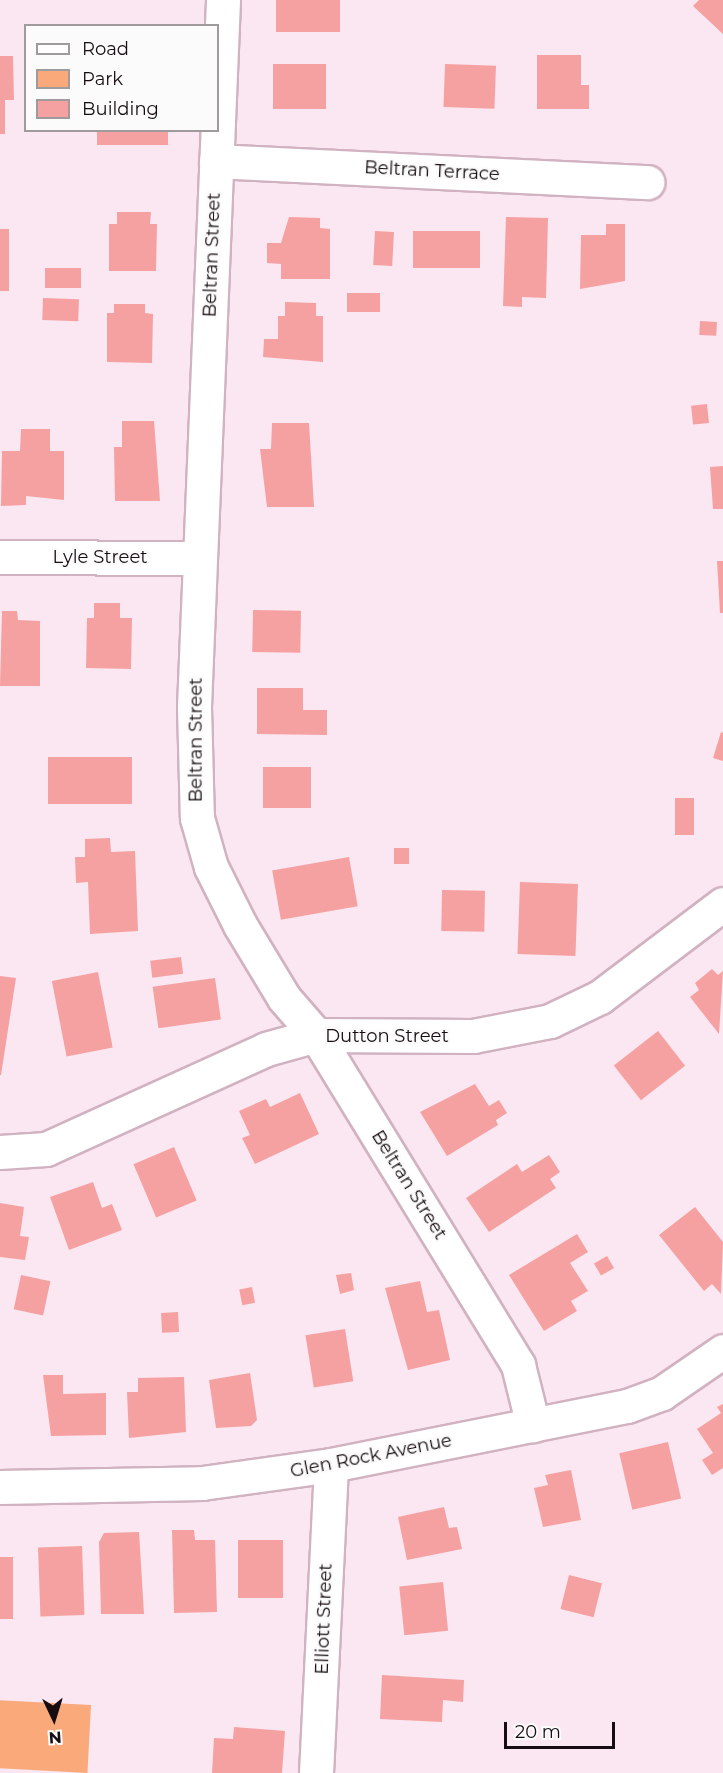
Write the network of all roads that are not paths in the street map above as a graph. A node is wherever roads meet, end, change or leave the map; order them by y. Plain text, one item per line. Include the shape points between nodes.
1 (223, 0) edge
2 (219, 92) edge
3 (217, 132) edge
4 (216, 161) junction
5 (647, 182) dead end
6 (0, 557) edge
7 (200, 558) junction
8 (723, 904) edge
9 (316, 1035) junction
10 (0, 1152) edge
11 (723, 1351) edge
12 (533, 1425) junction
13 (331, 1465) junction
14 (0, 1487) edge
15 (316, 1773) edge

1 - 2 street, Beltran Street
3 - 4 street, Beltran Street
4 - 5 street, Beltran Terrace
4 - 7 street, Beltran Street
6 - 7 street, Lyle Street
7 - 9 street, Beltran Street via 193,769 204,845 240,925 284,998
8 - 9 street, Dutton Street via 600,997 550,1021 473,1036
9 - 10 street, Dutton Street via 266,1048 46,1149
9 - 12 street, Beltran Street via 518,1365
11 - 12 street, Glen Rock Avenue via 644,1400
12 - 13 street, Glen Rock Avenue
13 - 14 street, Glen Rock Avenue via 235,1481
13 - 15 street, Elliott Street

